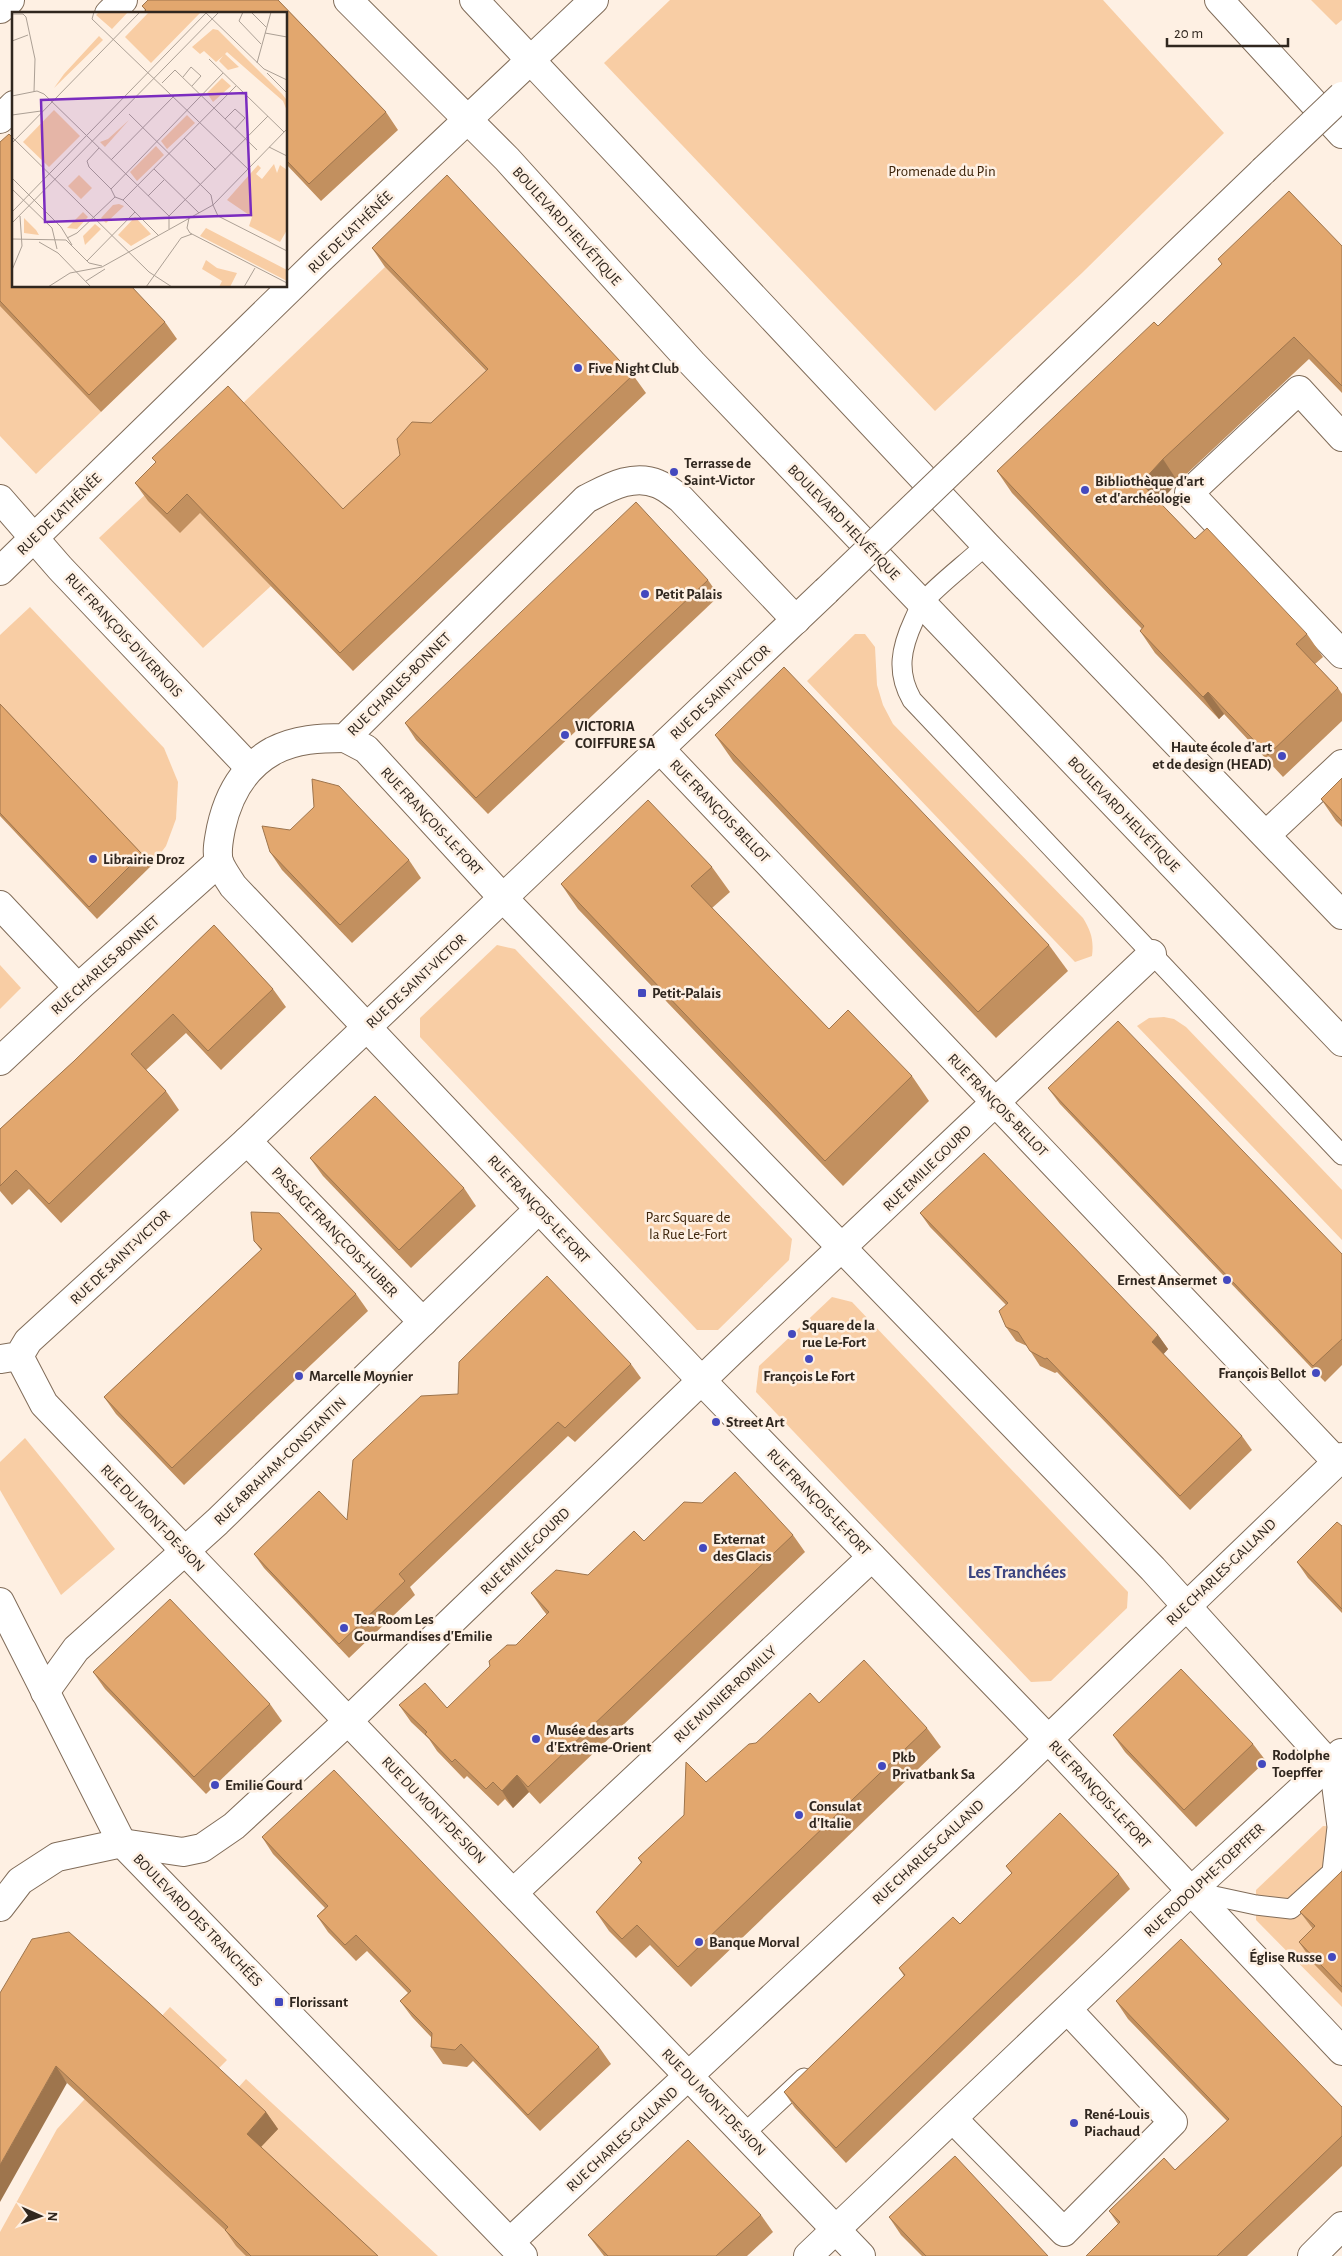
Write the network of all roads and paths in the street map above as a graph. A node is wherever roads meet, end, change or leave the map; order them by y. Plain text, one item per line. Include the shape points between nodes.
1 (10, 0) edge
2 (123, 0) edge
3 (348, 0) edge
4 (474, 0) edge
5 (594, 0) edge
6 (1219, 0) edge
7 (0, 9) edge
8 (111, 12) edge
9 (531, 59) junction
10 (1342, 96) edge
11 (12, 107) edge
12 (0, 118) edge
13 (467, 119) junction
14 (1342, 134) edge
15 (1342, 436) edge
16 (0, 499) edge
17 (34, 539) junction
18 (986, 545) junction
19 (0, 571) edge
20 (922, 604) junction
21 (796, 620) junction
22 (1342, 654) edge
23 (344, 738) junction
24 (660, 749) junction
25 (1342, 764) edge
26 (250, 768) junction
27 (1266, 835) junction
28 (219, 862) junction
29 (503, 898) junction
30 (0, 905) edge
31 (1342, 915) edge
32 (1152, 954) junction
33 (78, 988) junction
34 (367, 1027) junction
35 (1342, 1042) edge
36 (0, 1062) edge
37 (994, 1102) junction
38 (247, 1141) junction
39 (1342, 1155) edge
40 (539, 1209) junction
41 (842, 1249) junction
42 (423, 1322) junction
43 (9, 1358) edge
44 (702, 1381) junction
45 (1339, 1459) edge
46 (185, 1552) junction
47 (872, 1556) junction
48 (0, 1602) edge
49 (1186, 1605) junction
50 (45, 1692) junction
51 (348, 1721) junction
52 (1049, 1740) junction
53 (1338, 1765) edge
54 (122, 1842) junction
55 (1191, 1891) junction
56 (513, 1893) junction
57 (0, 1907) edge
58 (1068, 2010) junction
59 (1342, 2051) edge
60 (815, 2068) edge
61 (690, 2076) junction
62 (953, 2119) junction
63 (744, 2134) junction
64 (1342, 2226) edge
65 (837, 2230) junction
66 (516, 2249) edge
67 (808, 2256) edge
68 (861, 2256) edge
69 (1312, 2256) edge

1 - 7 street
2 - 8 street
3 - 13 street, BOULEVARD HELVÉTIQUE
4 - 9 street
5 - 9 street, RUE DE L'ATHÉNÉE
6 - 14 street
9 - 13 street, RUE DE L'ATHÉNÉE
9 - 18 street
10 - 21 street, RUE DE SAINT-VICTOR, bridge
11 - 12 street
13 - 17 street, RUE DE L'ATHÉNÉE
13 - 20 street, BOULEVARD HELVÉTIQUE via 692,363
15 - 22 street via 1299,390 1189,493
16 - 17 street, RUE FRANÇOIS-D'IVERNOIS
17 - 19 street, RUE DE L'ATHÉNÉE
17 - 26 street, RUE FRANÇOIS-D'IVERNOIS
18 - 20 lane
18 - 27 street
20 - 32 lane via 902,654 904,686 912,700
20 - 35 street, BOULEVARD HELVÉTIQUE
21 - 23 street, RUE CHARLES-BONNET via 682,499 658,484 643,480 627,481 586,499
21 - 24 street, RUE DE SAINT-VICTOR
23 - 26 street, RUE CHARLES-BONNET via 297,741 273,751
23 - 29 street, RUE FRANÇOIS-LE-FORT via 366,749
24 - 29 street, RUE DE SAINT-VICTOR
24 - 37 street, RUE FRANÇOIS-BELLOT
25 - 27 street
26 - 28 street, RUE CHARLES-BONNET via 233,791 224,814 218,842
27 - 31 street
28 - 33 street, RUE CHARLES-BONNET
28 - 34 street, RUE FRANÇOIS-LE-FORT via 232,886
29 - 34 street, RUE DE SAINT-VICTOR
29 - 41 street, RUE FRANÇOIS-LE-FORT
30 - 33 street
32 - 37 street, RUE EMILIE GOURD
32 - 39 lane
33 - 36 street, RUE CHARLES-BONNET
34 - 38 street, RUE DE SAINT-VICTOR
34 - 40 street, RUE FRANÇOIS-LE-FORT
37 - 41 street, RUE EMILIE GOURD
37 - 45 street, RUE FRANÇOIS-BELLOT
38 - 42 street, PASSAGE FRANÇCOIS-HUBER
38 - 43 street, RUE DE SAINT-VICTOR
40 - 42 street, RUE ABRAHAM-CONSTANTIN
40 - 44 street, RUE FRANÇOIS-LE-FORT
41 - 44 street, RUE EMILIE GOURD
41 - 49 street, RUE FRANÇOIS-LE-FORT
42 - 46 street, RUE ABRAHAM-CONSTANTIN
43 - 46 street, RUE DU MONT-DE-SION via 44,1404
44 - 47 street, RUE FRANÇOIS-LE-FORT
44 - 51 street, RUE EMILIE-GOURD
45 - 49 street, RUE CHARLES-GALLAND
46 - 50 street, RUE ABRAHAM-CONSTANTIN via 76,1649
46 - 51 street, RUE DU MONT-DE-SION
47 - 52 street, RUE FRANÇOIS-LE-FORT
47 - 56 street, RUE MUNIER-ROMILLY
48 - 50 street, BOULEVARD DES TRANCHÉES
49 - 52 street, RUE CHARLES-GALLAND
49 - 53 street, RUE FRANÇOIS-LE-FORT
50 - 54 street, BOULEVARD DES TRANCHÉES
51 - 54 street via 234,1826 202,1848 183,1852
51 - 56 street, RUE DU MONT-DE-SION
52 - 55 street, RUE FRANÇOIS-LE-FORT
52 - 61 street, RUE CHARLES-GALLAND
53 - 55 street, RUE RODOLPHE-TOEPFFER
53 - 55 lane via 1332,1872 1291,1908
54 - 57 street via 57,1857 20,1880
54 - 66 street, BOULEVARD DES TRANCHÉES
55 - 58 street, RUE RODOLPHE-TOEPFFER
55 - 59 street, RUE FRANÇOIS-LE-FORT
56 - 61 street, RUE DU MONT-DE-SION
58 - 62 street, RUE RODOLPHE-TOEPFFER
58 - 62 street via 1173,2122 1064,2232
60 - 63 lane
61 - 63 street, RUE DU MONT-DE-SION
61 - 66 street, RUE CHARLES-GALLAND
62 - 65 street, RUE RODOLPHE-TOEPFFER
63 - 65 street, RUE DU MONT-DE-SION
64 - 69 street
65 - 67 street, RUE RODOLPHE-TOEPFFER
65 - 68 street, RUE DU MONT-DE-SION

